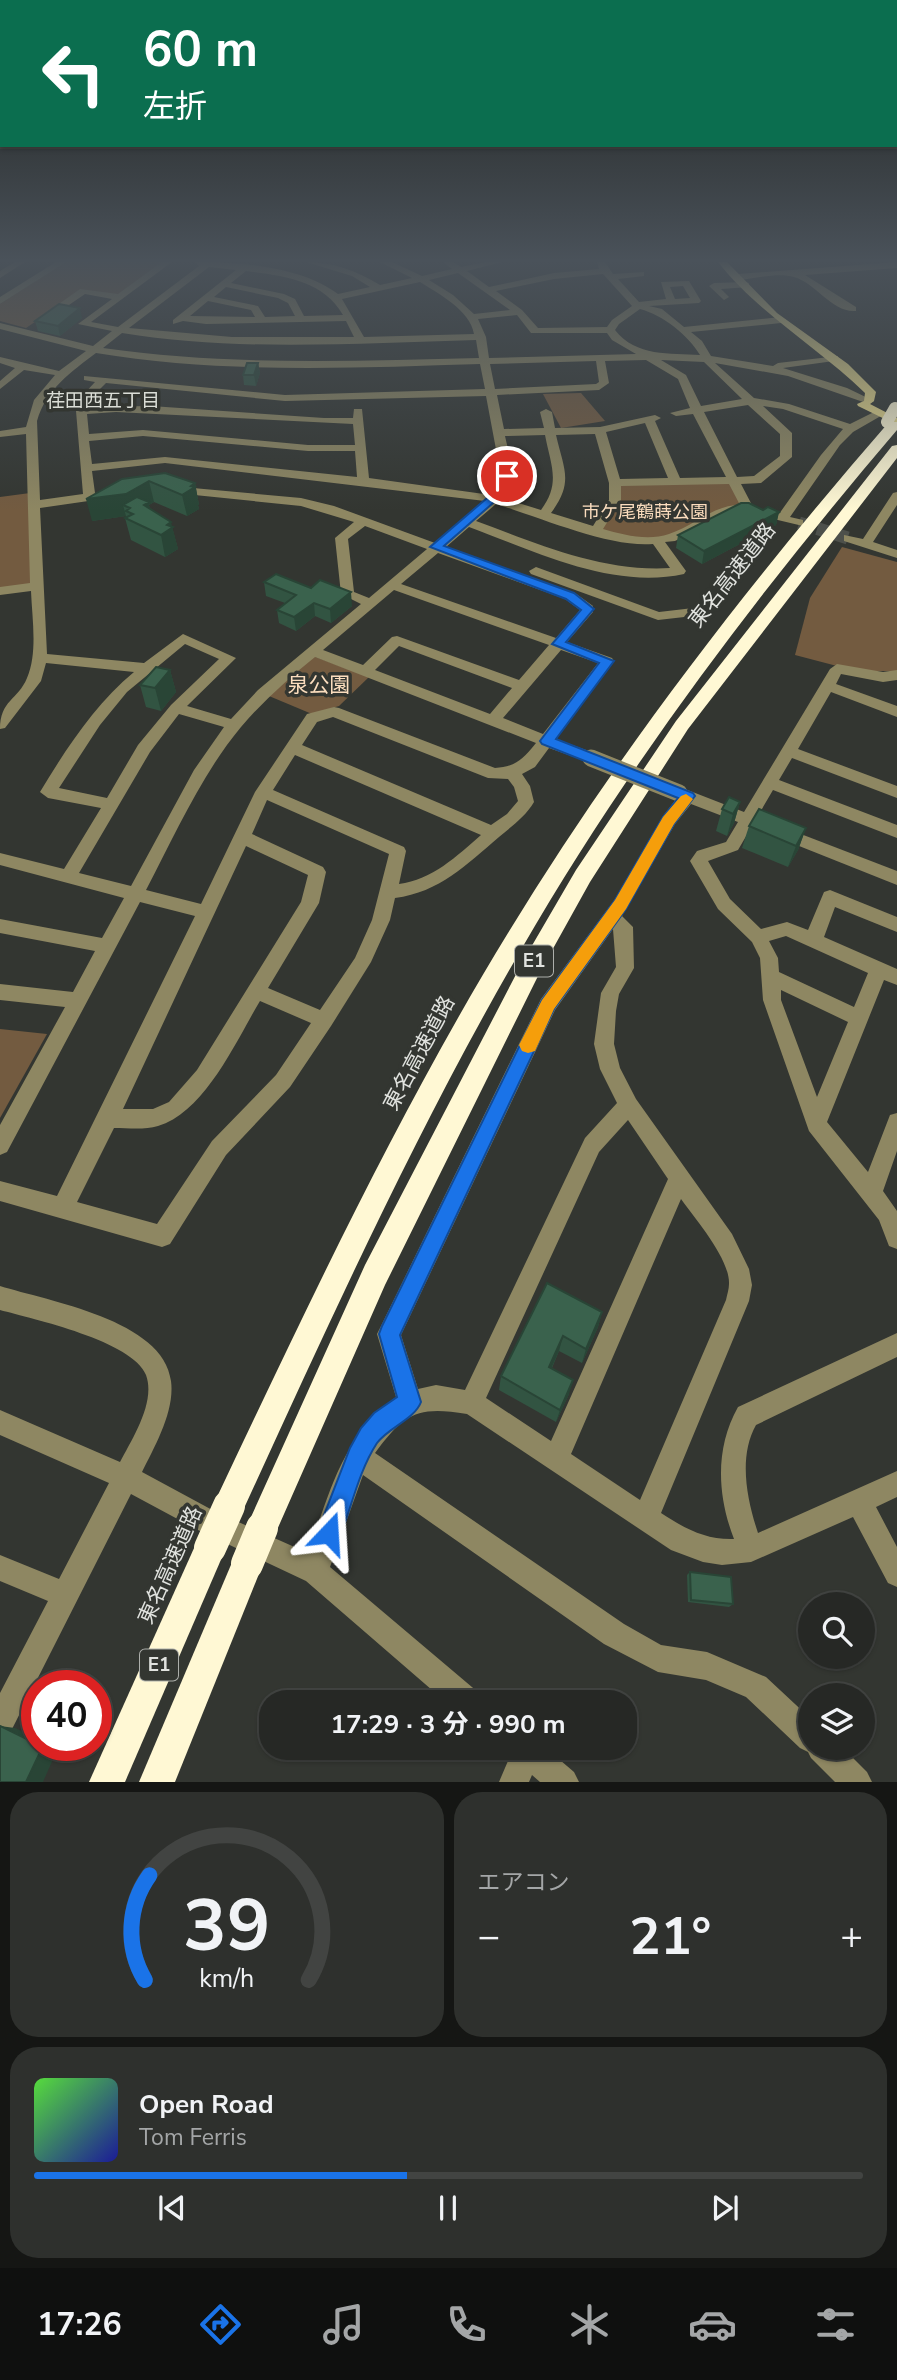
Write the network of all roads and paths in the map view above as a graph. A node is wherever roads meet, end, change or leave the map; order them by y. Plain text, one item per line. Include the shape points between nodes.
1 (67, 345) edge
2 (67, 345) edge
3 (99, 345) edge
4 (290, 345) edge
5 (482, 345) edge
6 (628, 345) edge
7 (699, 345) edge
8 (816, 345) edge
9 (91, 351) junction
10 (834, 358) junction
11 (650, 359) junction
12 (0, 360) edge
13 (708, 360) junction
14 (601, 362) junction
15 (485, 363) junction
16 (22, 367) junction
17 (288, 369) junction
18 (776, 369) junction
19 (54, 372) dead end
20 (88, 378) dead end
21 (102, 381) junction
22 (286, 385) dead end
23 (0, 386) edge
24 (490, 392) junction
25 (357, 396) junction
26 (285, 398) junction
27 (751, 401) junction
28 (543, 402) junction
29 (866, 402) junction
30 (697, 410) junction
31 (81, 411) junction
32 (676, 413) dead end
33 (893, 416) edge
34 (359, 421) junction
35 (851, 428) junction
36 (32, 430) junction
37 (600, 430) junction
38 (550, 432) junction
39 (498, 433) junction
40 (0, 434) edge
41 (83, 438) junction
42 (362, 448) junction
43 (897, 449) edge
44 (897, 466) edge
45 (87, 468) junction
46 (272, 471) junction
47 (363, 481) junction
48 (675, 481) junction
49 (734, 481) junction
50 (615, 483) junction
51 (157, 489) edge
52 (130, 492) edge
53 (89, 497) junction
54 (258, 497) junction
55 (494, 499) junction
56 (895, 501) edge
57 (34, 505) junction
58 (748, 509) junction
59 (544, 514) junction
60 (783, 517) junction
61 (363, 521) junction
62 (467, 522) junction
63 (799, 523) tunnel mouth
64 (596, 531) junction
65 (848, 538) tunnel mouth
66 (658, 541) junction
67 (866, 543) junction
68 (436, 547) junction
69 (897, 554) edge
70 (471, 560) junction
71 (805, 567) junction
72 (37, 586) junction
73 (391, 586) junction
74 (0, 591) edge
75 (370, 603) junction
76 (702, 611) dead end
77 (558, 644) junction
78 (312, 652) junction
79 (40, 658) junction
80 (144, 668) junction
81 (365, 671) junction
82 (897, 675) edge
83 (522, 686) junction
84 (828, 686) junction
85 (176, 708) junction
86 (6, 710) edge
87 (897, 712) edge
88 (492, 720) junction
89 (0, 724) edge
90 (234, 725) junction
91 (547, 741) junction
92 (291, 747) junction
93 (788, 751) junction
94 (512, 773) junction
95 (771, 783) junction
96 (896, 789) edge
97 (263, 792) junction
98 (684, 794) junction
99 (109, 804) junction
100 (748, 819) junction
101 (897, 831) edge
102 (493, 833) junction
103 (242, 836) junction
104 (0, 859) edge
105 (68, 877) junction
106 (897, 878) edge
107 (389, 892) junction
108 (135, 894) junction
109 (206, 912) junction
110 (611, 918) junction
111 (897, 925) edge
112 (0, 926) edge
113 (758, 937) junction
114 (813, 941) junction
115 (107, 946) junction
116 (888, 973) edge
117 (771, 977) junction
118 (0, 992) edge
119 (257, 992) junction
120 (78, 1000) junction
121 (860, 1019) junction
122 (324, 1020) junction
123 (629, 1105) junction
124 (108, 1119) junction
125 (897, 1122) edge
126 (816, 1124) junction
127 (0, 1145) edge
128 (890, 1163) edge
129 (680, 1177) junction
130 (0, 1191) edge
131 (871, 1193) junction
132 (63, 1207) junction
133 (897, 1238) edge
134 (0, 1298) edge
135 (897, 1345) edge
136 (410, 1402) junction
137 (471, 1403) junction
138 (0, 1422) edge
139 (358, 1456) junction
140 (556, 1459) junction
141 (125, 1477) junction
142 (897, 1483) edge
143 (858, 1500) junction
144 (645, 1519) junction
145 (751, 1549) junction
146 (0, 1568) edge
147 (315, 1572) junction
148 (897, 1574) edge
149 (65, 1595) junction
150 (454, 1690) edge
151 (1, 1721) edge
152 (798, 1727) edge
153 (522, 1760) edge
154 (537, 1760) edge
155 (834, 1760) edge
156 (107, 1782) edge
157 (156, 1782) edge
158 (514, 1782) edge
159 (564, 1782) edge
160 (857, 1782) edge

1 - 9 street
2 - 9 street
3 - 9 street
4 - 17 street
5 - 15 street
6 - 11 street
7 - 13 street
8 - 10 main road
9 - 17 street
9 - 36 street via 46,390 33,412
10 - 18 street
10 - 29 main road via 871,392
11 - 13 street
11 - 14 street
11 - 15 street
11 - 30 street via 682,377
12 - 16 street
13 - 18 street
13 - 27 street
13 - 29 street via 796,377
14 - 15 street
14 - 28 street via 606,379 599,387
15 - 17 street
15 - 24 street
16 - 19 street
16 - 23 street
18 - 29 street via 828,384
20 - 21 street
21 - 26 street
21 - 31 street
22 - 26 street
24 - 25 street
24 - 28 street
24 - 39 street
25 - 26 street
25 - 34 street
27 - 30 street
27 - 35 street via 785,406
27 - 49 street via 786,433 786,457 757,480
28 - 38 street
29 - 33 main road
29 - 33 main road
30 - 32 street
30 - 49 street
31 - 34 street via 130,408 299,422
31 - 41 street
33 - 35 street via 859,420
33 - 156 highway, 東名高速道路 / E1, bridge via 648,735 507,955 356,1233
34 - 42 street
35 - 60 street
36 - 40 street
36 - 57 street
37 - 38 street
37 - 48 street via 652,419
37 - 50 street
38 - 39 street
38 - 59 street via 561,483
39 - 55 street via 507,476 505,487
41 - 42 street via 160,433 308,448
41 - 45 street
42 - 47 street
43 - 71 highway, E1
44 - 71 highway
45 - 46 street via 165,460
45 - 53 street
46 - 47 street
46 - 54 street
47 - 55 street
48 - 49 street
48 - 50 street
49 - 58 street
50 - 64 street via 615,500
51 - 54 street
52 - 53 street
53 - 57 street
54 - 61 street via 301,502
55 - 59 street
55 - 62 street
56 - 67 street
57 - 72 street
58 - 60 street
58 - 66 street via 728,509
59 - 64 street
60 - 63 street
61 - 68 street
61 - 75 street via 341,538 348,594
62 - 66 street via 600,568 637,574 679,571
62 - 68 street
64 - 66 street
65 - 67 street
67 - 69 street
68 - 70 street
68 - 73 street
70 - 76 street via 486,554 658,616
70 - 77 street via 570,596 588,609
71 - 157 highway, E1, bridge via 682,725 557,921 375,1275
72 - 74 street
72 - 79 street
73 - 75 street
73 - 77 street
75 - 78 street
77 - 83 street
77 - 91 street via 607,661
78 - 81 street
78 - 90 street via 263,693
79 - 80 street
79 - 86 street via 34,681
80 - 85 street via 183,638 229,658
80 - 99 street via 95,721 48,792
81 - 83 street via 397,640
81 - 88 street
82 - 84 street via 837,669
83 - 88 street
84 - 87 street
84 - 93 street
85 - 90 street
85 - 99 street
86 - 89 street
88 - 91 street
90 - 108 street via 202,770
91 - 94 street via 529,764
91 - 98 street, bridge
92 - 94 street via 312,718 334,712 494,774
92 - 97 street
92 - 102 street
93 - 95 street
93 - 96 street
94 - 102 street via 526,802
95 - 100 street
95 - 101 street
97 - 103 street
97 - 107 street via 398,851
98 - 100 street
98 - 110 street
99 - 105 street
100 - 106 street
100 - 113 street via 732,846 703,855 699,861 724,904
102 - 107 street via 442,878
103 - 109 street
103 - 119 street via 317,872 310,903
104 - 105 street
105 - 108 street
107 - 122 street via 371,947
108 - 109 street
108 - 115 street
109 - 124 street
110 - 123 street via 624,927 626,954 625,968 610,993 604,1044 610,1069
110 - 136 street via 548,1005 389,1334
111 - 114 street via 830,897
112 - 115 street
113 - 114 street via 787,929
113 - 117 street via 769,958
114 - 116 street
115 - 120 street
116 - 121 street
117 - 121 street
117 - 126 street via 772,1000
118 - 120 street
119 - 122 street
119 - 124 street via 204,1076 176,1108 155,1118
120 - 127 street
121 - 126 street
122 - 132 street via 283,1081 219,1148 162,1236
123 - 129 street
123 - 137 street via 592,1145
124 - 132 street
125 - 128 street
126 - 131 street
128 - 131 street
129 - 140 street
129 - 144 street via 724,1242 741,1285
130 - 132 street
131 - 133 street via 887,1213
134 - 141 street via 109,1332 151,1356 158,1373 157,1408
135 - 145 street via 747,1416 738,1427 734,1472 741,1521
136 - 137 street via 439,1397
136 - 139 street via 382,1421
137 - 140 street
138 - 141 street
139 - 147 street
139 - 152 street via 614,1634 658,1658 706,1666 756,1687
140 - 144 street
141 - 147 street
141 - 149 street
142 - 143 street
143 - 145 street
143 - 148 street
144 - 145 street via 680,1541 714,1554
146 - 149 street
147 - 150 street
149 - 151 street
153 - 158 street
154 - 159 street
155 - 160 street

